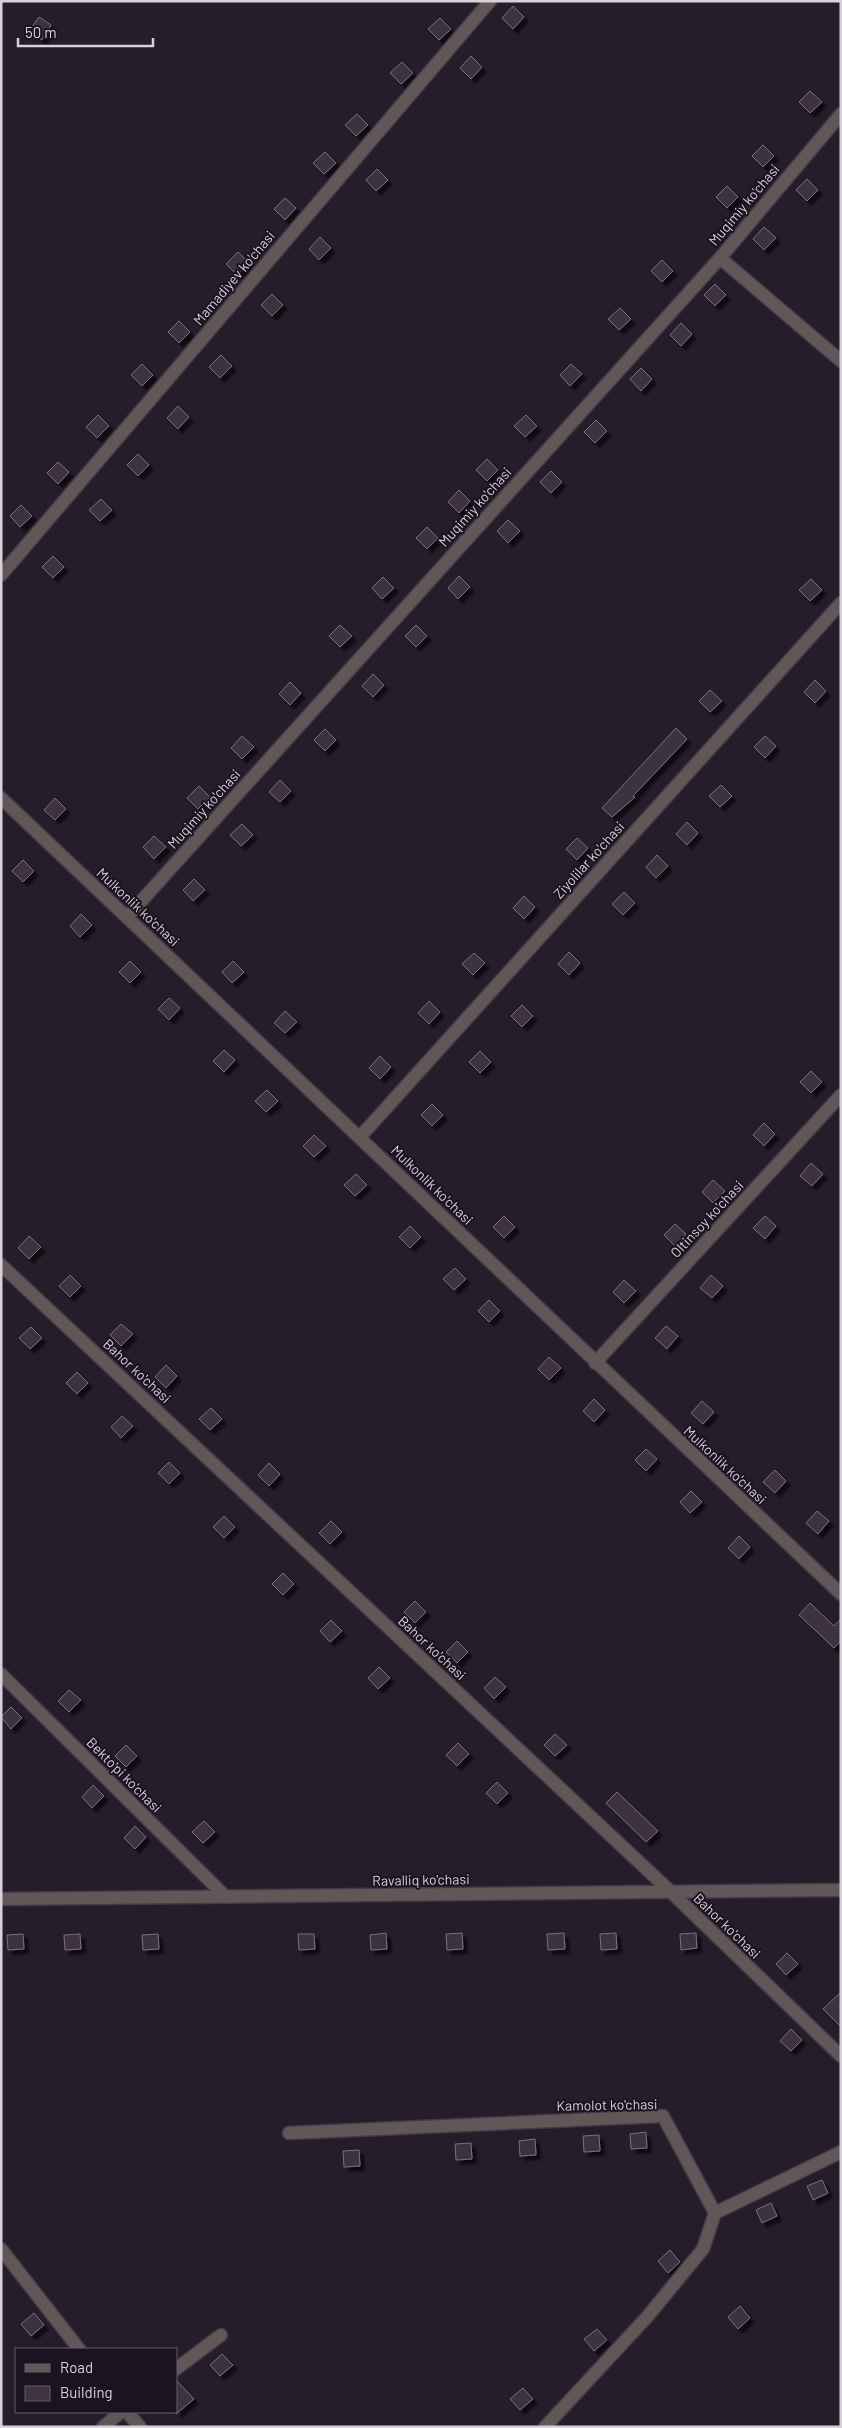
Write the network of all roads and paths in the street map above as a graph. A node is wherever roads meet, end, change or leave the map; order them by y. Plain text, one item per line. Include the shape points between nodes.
1 (490, 1) edge
2 (841, 114) edge
3 (720, 258) junction
4 (841, 361) edge
5 (1, 574) edge
6 (841, 603) edge
7 (1, 798) edge
8 (127, 917) junction
9 (841, 1095) edge
10 (360, 1137) junction
11 (1, 1265) edge
12 (595, 1363) junction
13 (841, 1594) edge
14 (1, 1674) edge
15 (841, 1890) edge
16 (671, 1892) junction
17 (226, 1897) junction
18 (1, 1899) edge
19 (841, 2056) edge
20 (288, 2133) dead end
21 (841, 2152) edge
22 (715, 2213) junction
23 (1, 2249) edge
24 (222, 2335) dead end
25 (78, 2348) edge
26 (178, 2368) edge
27 (120, 2413) edge
28 (128, 2413) edge
29 (103, 2427) edge
30 (140, 2427) edge
31 (546, 2427) edge

1 - 5 street, Mamadiyev ko'chasi
2 - 3 street, Muqimiy ko'chasi
3 - 4 street
3 - 8 street, Muqimiy ko'chasi
6 - 10 street, Ziyolilar ko'chasi
7 - 8 street, Mulkonlik ko'chasi
8 - 10 street, Mulkonlik ko'chasi
9 - 12 street, Oltinsoy ko'chasi
10 - 12 street, Mulkonlik ko'chasi
11 - 16 street, Bahor ko'chasi
12 - 13 street, Mulkonlik ko'chasi
14 - 17 street, Bekto'pi ko'chasi
15 - 16 street, Ravalliq ko'chasi
16 - 17 street, Ravalliq ko'chasi
16 - 19 street, Bahor ko'chasi
17 - 18 street, Ravalliq ko'chasi
20 - 22 street, Kamolot ko'chasi via 663,2116
21 - 22 street
22 - 31 street via 703,2249
23 - 25 street
24 - 26 street
27 - 29 street
28 - 30 street

